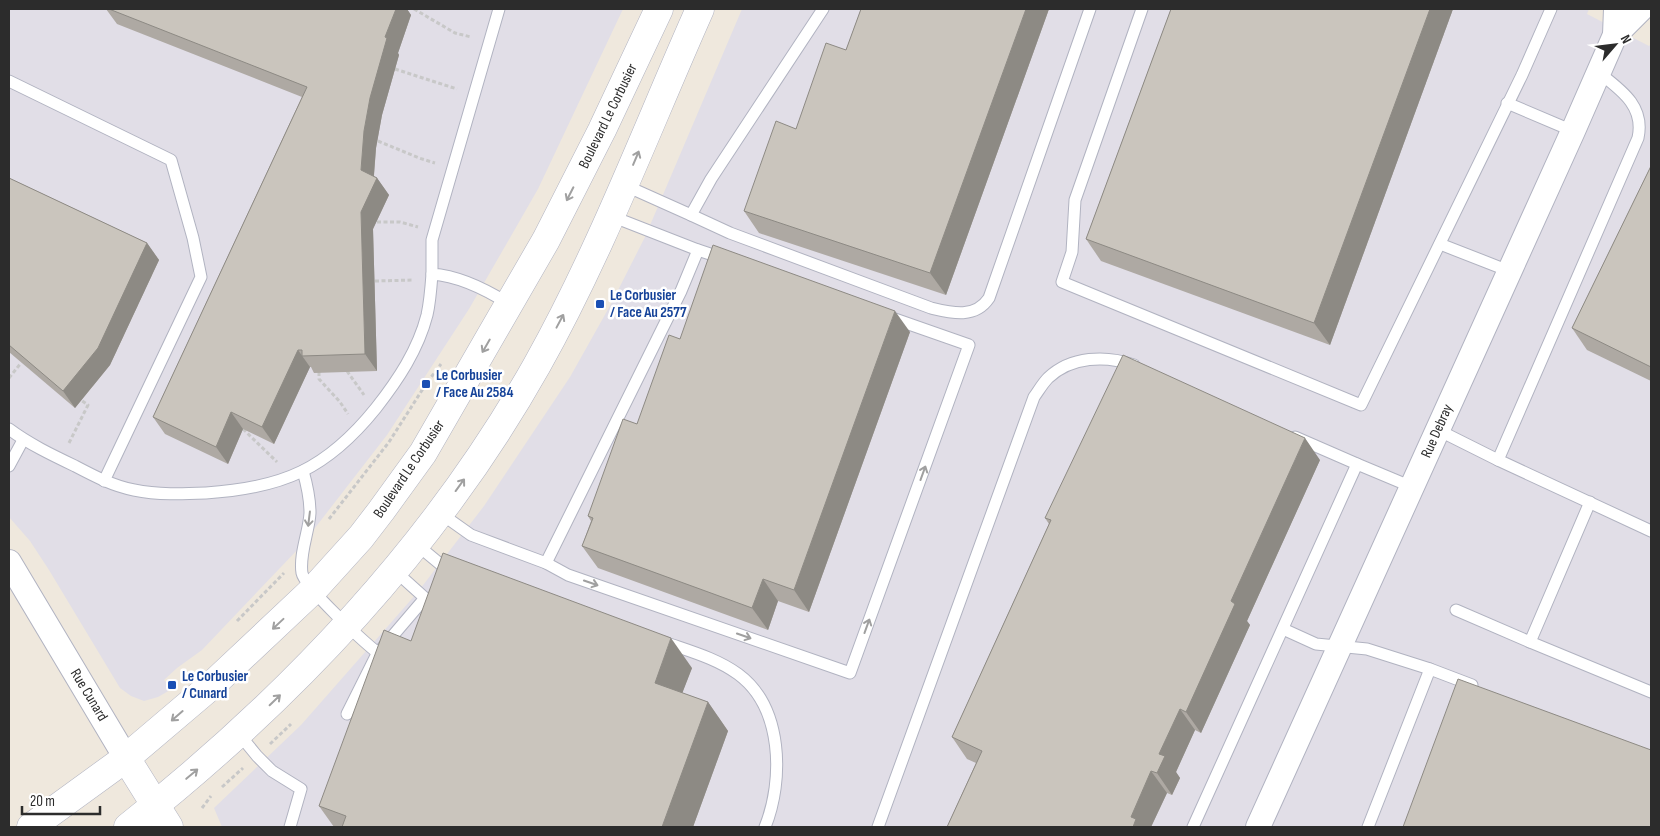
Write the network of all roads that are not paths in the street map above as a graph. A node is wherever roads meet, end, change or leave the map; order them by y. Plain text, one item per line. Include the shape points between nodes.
1 (499, 9) edge
2 (660, 9) edge
3 (700, 9) edge
4 (823, 9) edge
5 (1090, 9) edge
6 (1142, 9) edge
7 (1552, 9) edge
8 (1616, 9) edge
9 (1641, 9) edge
10 (1615, 35) junction
11 (1598, 72) junction
12 (9, 81) edge
13 (1507, 104) junction
14 (1573, 131) junction
15 (624, 185) junction
16 (692, 215) junction
17 (611, 216) junction
18 (1440, 244) junction
19 (698, 250) junction
20 (735, 263) edge
21 (1509, 271) junction
22 (432, 274) junction
23 (510, 304) junction
24 (876, 312) edge
25 (1141, 368) edge
26 (9, 429) edge
27 (1438, 430) junction
28 (1285, 432) edge
29 (24, 440) junction
30 (1498, 460) junction
31 (1357, 464) junction
32 (9, 466) edge
33 (303, 471) junction
34 (104, 481) junction
35 (1412, 488) junction
36 (1590, 502) junction
37 (440, 513) junction
38 (1651, 530) edge
39 (416, 544) junction
40 (9, 562) edge
41 (546, 563) junction
42 (395, 571) junction
43 (454, 577) edge
44 (313, 590) junction
45 (1456, 610) dead end
46 (348, 626) junction
47 (1283, 629) junction
48 (658, 640) edge
49 (1530, 642) junction
50 (1341, 646) junction
51 (378, 653) junction
52 (1430, 669) junction
53 (1486, 690) edge
54 (1651, 692) edge
55 (347, 714) dead end
56 (239, 734) junction
57 (126, 758) junction
58 (162, 816) edge
59 (31, 827) edge
60 (128, 827) edge
61 (290, 827) edge
62 (765, 827) edge
63 (878, 827) edge
64 (1193, 827) edge
65 (1258, 827) edge
66 (1368, 827) edge

1 - 22 lane via 432,240
2 -> 23 street, Boulevard Le Corbusier via 584,167
15 -> 3 street
4 - 16 lane via 711,179
5 - 16 lane via 989,298 976,311 964,314 931,308 730,233
6 - 18 lane via 1075,200 1072,252 1062,282 1361,405
7 - 13 lane
8 - 10 street, Rue Debray
9 - 10 street, Rue Debray
10 - 11 street, Rue Debray
11 - 14 street, Rue Debray
11 - 30 lane via 1619,89 1636,110 1640,128 1638,138
12 - 34 lane via 171,160 193,238 201,277
13 - 14 lane
13 - 18 lane
14 - 21 street, Rue Debray
15 - 16 lane
15 - 17 street
17 - 19 lane
37 -> 17 street via 482,454 537,364 582,280
18 - 21 lane
19 - 20 lane
19 - 41 lane via 681,291
21 - 27 street, Rue Debray
22 - 23 lane via 447,275
22 - 33 lane via 427,316 403,371 361,426 329,455
23 -> 44 street, Boulevard Le Corbusier via 423,453 361,537
41 -> 24 lane via 568,575 850,673 969,345
25 - 63 lane via 1098,358 1081,361 1059,369 1047,378 1034,397
26 - 29 lane
27 - 30 lane
27 - 35 street, Rue Debray
28 - 31 lane
29 - 32 lane
29 - 34 lane
30 - 36 lane
31 - 35 lane
31 - 47 lane
33 - 34 lane via 258,487 193,493 160,494
33 -> 44 lane via 310,513 302,566 305,581
35 - 50 street, Rue Debray
36 - 38 lane
36 - 49 lane
37 - 39 street
37 - 41 lane via 471,535
39 - 42 street
39 - 43 lane
40 - 57 street, Rue Cunard
42 - 46 street
42 - 51 lane via 429,595
44 - 46 lane
44 -> 57 street, Boulevard Le Corbusier via 212,685
45 - 49 lane
46 - 51 lane
56 -> 46 street
47 - 50 lane via 1316,644
47 - 64 lane
48 - 62 lane via 727,667 753,690 764,707 774,743 776,766 774,796
49 - 54 lane
50 - 52 lane via 1367,649
50 - 65 street, Rue Debray
51 - 55 lane
52 - 53 lane
52 - 66 lane
58 -> 56 street
56 - 61 lane via 272,771 301,789
57 - 58 street, Rue Cunard
57 - 59 street, Boulevard Le Corbusier
58 - 60 street

